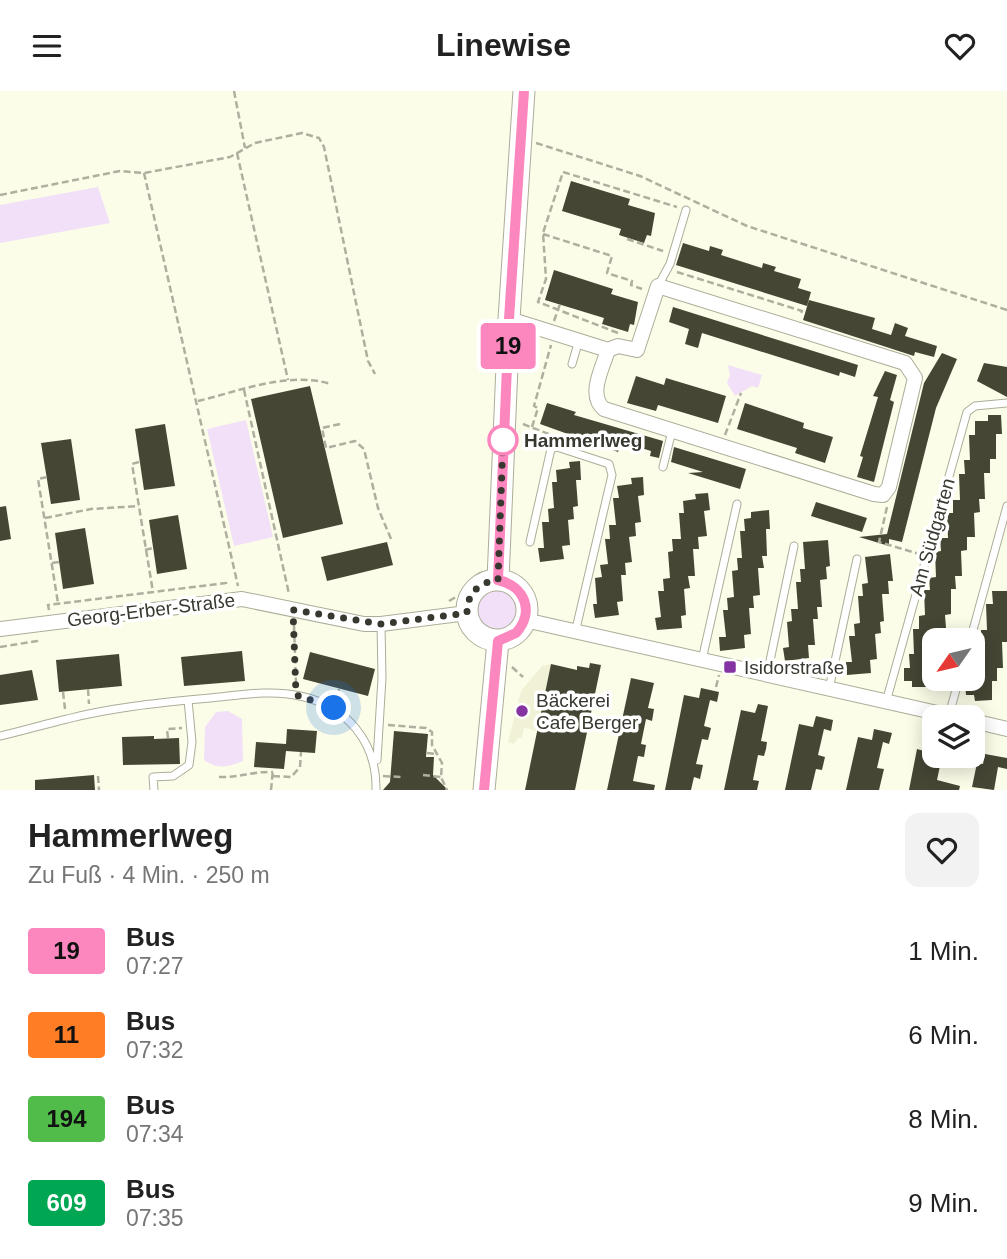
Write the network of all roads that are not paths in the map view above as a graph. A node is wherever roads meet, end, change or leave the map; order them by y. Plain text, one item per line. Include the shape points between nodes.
1 (524, 91) edge
2 (686, 210) road end
3 (657, 290) junction
4 (509, 319) junction
5 (579, 341) junction
6 (608, 349) junction
7 (572, 365) dead end
8 (1007, 403) edge
9 (672, 431) junction
10 (663, 467) dead end
11 (737, 504) dead end
12 (1007, 506) edge
13 (530, 542) dead end
14 (794, 546) dead end
15 (857, 559) dead end
16 (498, 580) junction
17 (467, 613) junction
18 (525, 620) junction
19 (381, 624) junction
20 (974, 628) edge
21 (0, 629) edge
22 (575, 633) junction
23 (498, 641) junction
24 (702, 661) junction
25 (766, 676) junction
26 (829, 690) junction
27 (188, 700) junction
28 (886, 702) junction
29 (922, 710) edge
30 (985, 724) edge
31 (1007, 729) edge
32 (0, 736) edge
33 (376, 775) junction
34 (154, 790) edge
35 (376, 790) edge
36 (484, 790) edge

1 - 4 street
2 - 3 lane
3 - 6 street via 637,350
3 - 9 street via 905,363 914,372 889,487 883,495
4 - 5 street
4 - 16 street
5 - 6 street
5 - 7 lane
6 - 9 street via 595,393 600,407
8 - 28 lane, Am Südgarten via 975,405 967,412
9 - 10 lane
11 - 24 lane
12 - 20 lane
13 - 22 lane via 551,449 609,464 612,475
14 - 25 lane
15 - 26 lane
16 - 17 street via 473,591
16 - 18 street via 524,597
17 - 19 street, Georg-Erber-Straße
17 - 23 street via 475,631
18 - 22 street
18 - 23 street via 516,633
19 - 21 street, Georg-Erber-Straße via 235,596
19 - 33 lane
22 - 24 street
23 - 36 street
24 - 25 street
25 - 26 street
26 - 28 street
27 - 32 lane via 90,714
27 - 33 lane via 275,693 334,708 356,726 373,757
27 - 34 lane via 189,765 173,776 153,777
28 - 29 street
30 - 31 street
33 - 35 lane

